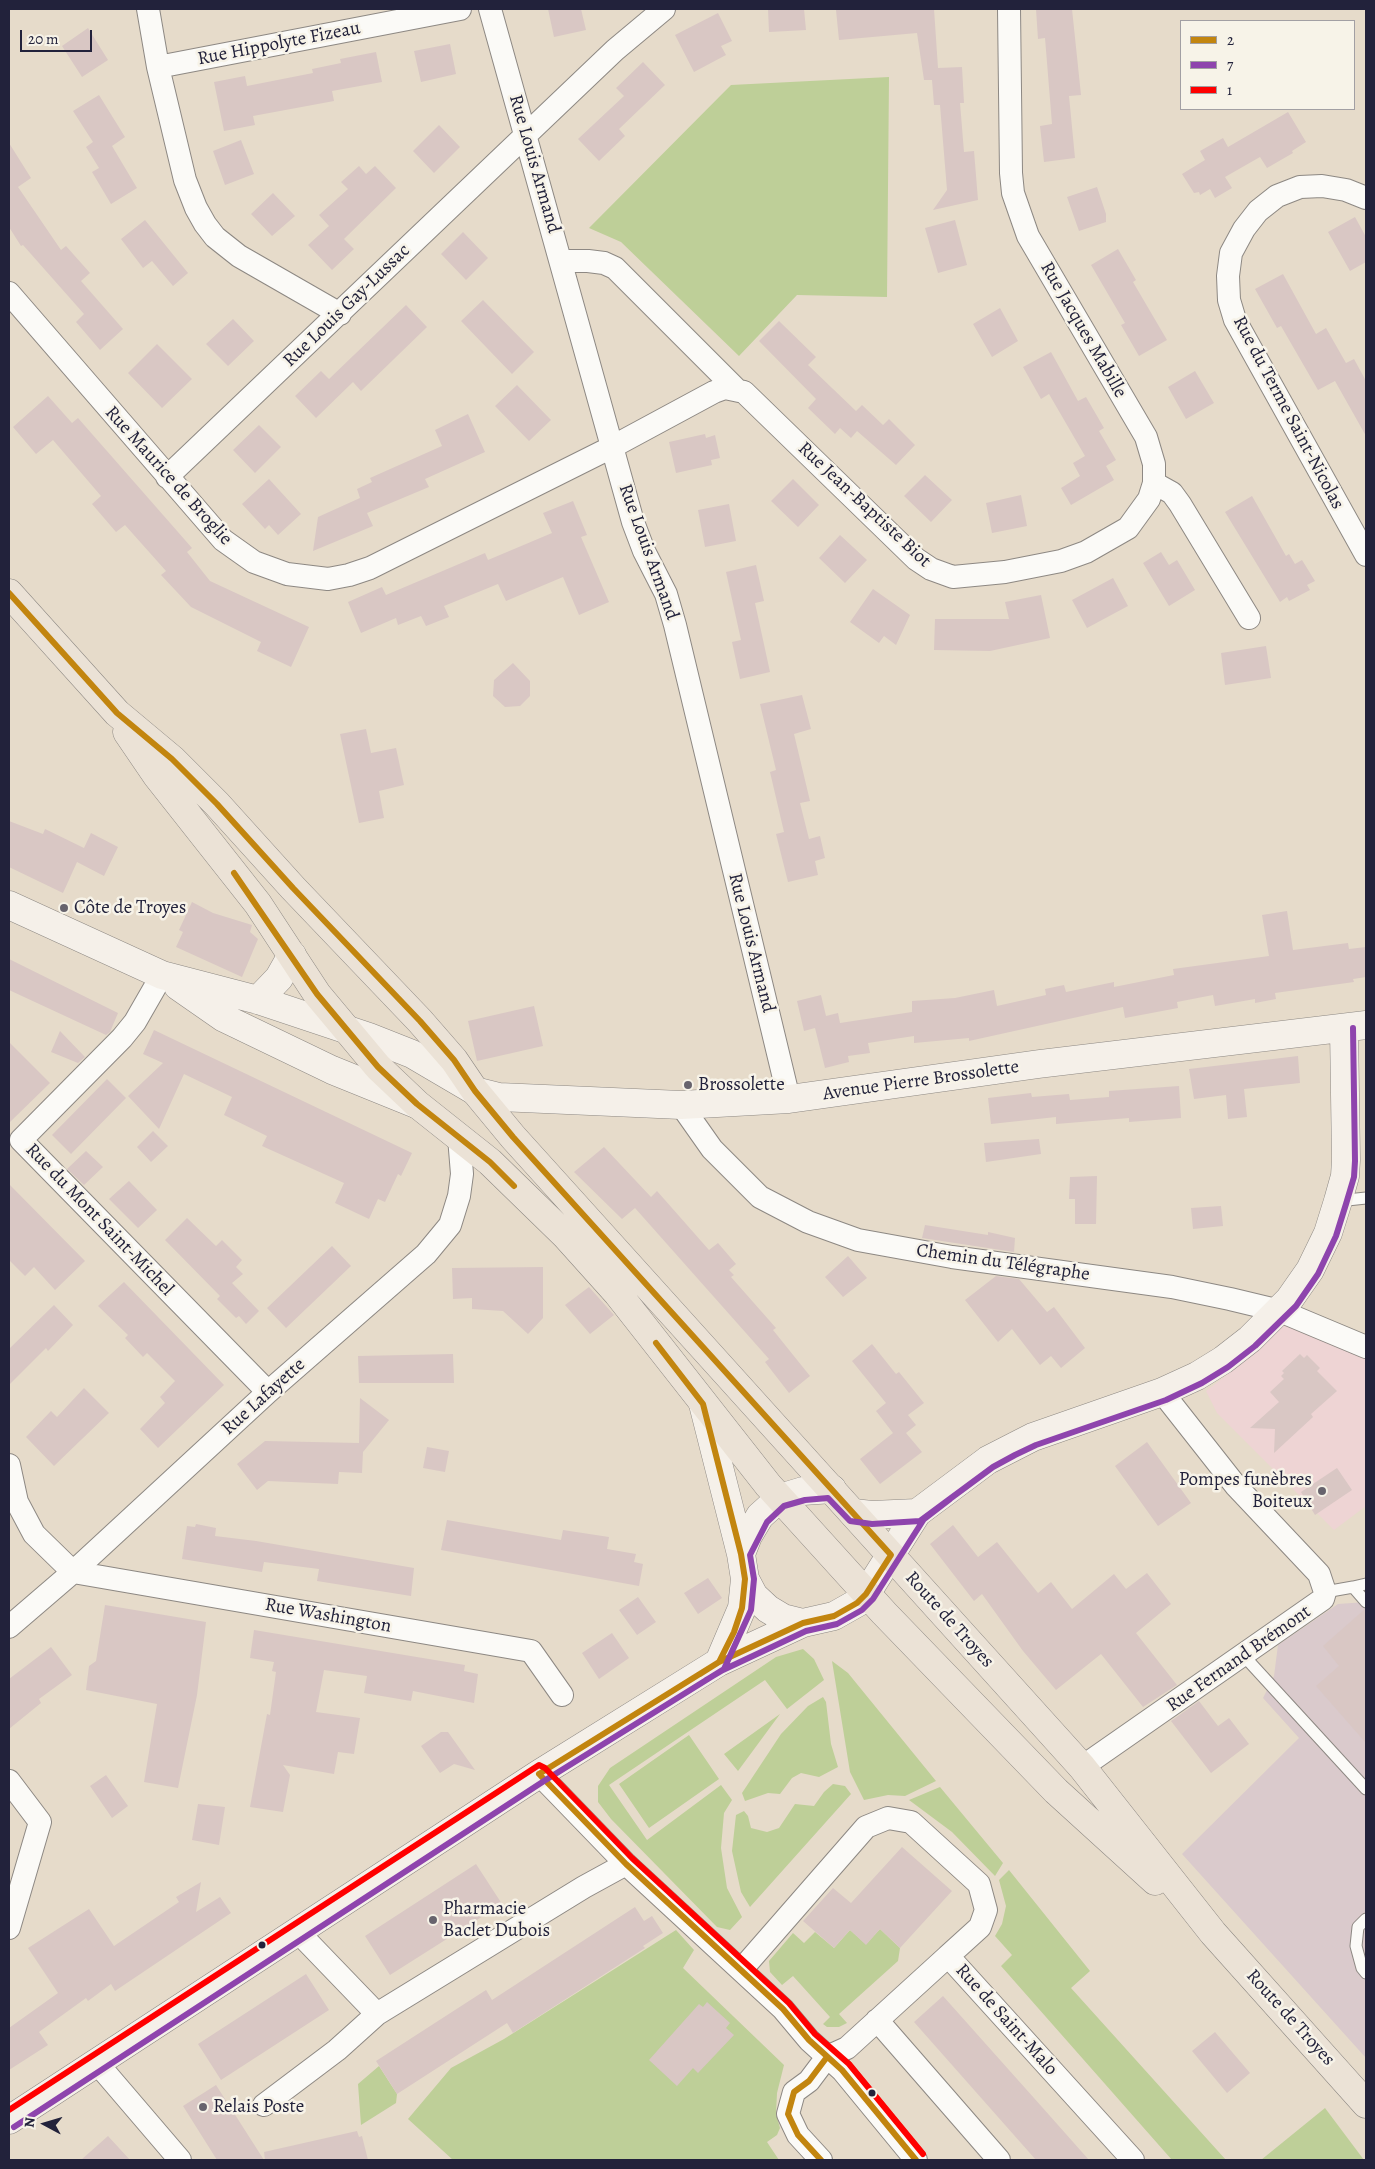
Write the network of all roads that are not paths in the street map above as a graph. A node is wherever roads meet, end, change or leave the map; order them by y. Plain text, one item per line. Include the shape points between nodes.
1 (148, 9) edge
2 (460, 9) edge
3 (490, 9) edge
4 (664, 9) edge
5 (1009, 9) edge
6 (158, 68) junction
7 (526, 135) junction
8 (1366, 198) edge
9 (561, 261) junction
10 (9, 293) edge
11 (340, 314) junction
12 (736, 389) junction
13 (612, 447) junction
14 (167, 477) junction
15 (1154, 483) junction
16 (1366, 555) edge
17 (9, 593) edge
18 (1248, 618) dead end
19 (116, 713) junction
20 (9, 905) edge
21 (292, 955) junction
22 (162, 975) junction
23 (258, 1000) junction
24 (1355, 1026) edge
25 (345, 1029) junction
26 (475, 1091) junction
27 (789, 1099) junction
28 (417, 1104) junction
29 (681, 1105) junction
30 (459, 1137) junction
31 (1366, 1198) edge
32 (1338, 1201) junction
33 (1280, 1310) junction
34 (1366, 1347) edge
35 (268, 1392) junction
36 (1162, 1392) junction
37 (703, 1404) junction
38 (9, 1465) edge
39 (832, 1489) junction
40 (780, 1498) junction
41 (853, 1513) junction
42 (917, 1513) junction
43 (891, 1555) junction
44 (743, 1567) junction
45 (73, 1572) junction
46 (1366, 1584) edge
47 (1353, 1587) junction
48 (1325, 1592) junction
49 (866, 1594) junction
50 (1366, 1602) edge
51 (803, 1622) junction
52 (9, 1627) edge
53 (1244, 1656) junction
54 (719, 1662) junction
55 (562, 1695) dead end
56 (1082, 1767) junction
57 (539, 1774) junction
58 (9, 1781) edge
59 (1366, 1789) edge
60 (626, 1864) junction
61 (1366, 1919) edge
62 (9, 1928) edge
63 (298, 1932) junction
64 (1213, 1932) junction
65 (948, 1956) junction
66 (742, 1969) junction
67 (1366, 1973) edge
68 (377, 2014) junction
69 (877, 2020) junction
70 (827, 2056) junction
71 (96, 2063) junction
72 (1366, 2104) edge
73 (264, 2105) dead end
74 (9, 2120) edge
75 (180, 2160) edge
76 (821, 2160) edge
77 (916, 2160) edge
78 (999, 2160) edge
79 (1132, 2160) edge

1 - 6 street
2 - 6 street, Rue Hippolyte Fizeau
3 - 7 street, Rue Louis Armand
4 - 7 street via 615,50
5 - 15 street, Rue Jacques Mabille via 1011,173 1019,213 1028,236 1146,437 1154,464
6 - 11 street via 185,180 205,224 215,237 239,256
7 - 9 street, Rue Louis Armand
7 - 11 street, Rue Louis Gay-Lussac
8 - 16 street, Rue du Terme Saint-Nicolas via 1322,186 1300,187 1278,196 1258,211 1244,229 1232,253 1228,276 1229,300 1235,320
9 - 12 street, Rue Jean-Baptiste Biot via 604,263 615,268
9 - 13 street, Rue Louis Armand
10 - 14 street, Rue Maurice de Broglie
11 - 14 street, Rue Louis Gay-Lussac
12 - 13 street via 714,392
12 - 15 street, Rue Jean-Baptiste Biot via 744,392 916,559 948,575 969,577 1005,572 1061,561 1086,552 1128,528 1149,499
13 - 14 street, Rue Maurice de Broglie via 370,568 328,579 287,574 238,553
13 - 27 street, Rue Louis Armand via 639,536 666,594 675,625
15 - 18 street via 1172,493 1180,504
17 - 19 main road
19 - 21 main road, Route de Troyes via 136,747 218,852
19 - 26 main road, Route de Troyes via 172,759 217,804 420,1021 454,1060
20 - 22 main road
21 - 23 main road via 279,978
21 - 25 main road, Route de Troyes
22 - 23 main road, Avenue Pierre Brossolette
22 - 28 main road via 224,1018 332,1070
22 - 35 street, Rue du Mont Saint-Michel via 122,1038 21,1140
23 - 25 main road, Avenue Pierre Brossolette
24 - 27 main road, Avenue Pierre Brossolette via 1039,1064
24 - 32 main road via 1345,1176
25 - 26 main road, Avenue Pierre Brossolette via 412,1054
25 - 28 main road, Route de Troyes via 378,1067
26 - 29 main road, Avenue Pierre Brossolette via 499,1097
26 - 39 main road, Route de Troyes
27 - 29 main road, Avenue Pierre Brossolette
28 - 30 main road, Route de Troyes
29 - 33 street, Chemin du Télégraphe via 712,1149 760,1196 808,1222 858,1240 952,1257 1172,1287
30 - 35 street, Rue Lafayette via 460,1196 450,1225 426,1254
30 - 37 main road, Route de Troyes via 490,1162 565,1236 618,1294
31 - 32 lane
32 - 33 main road via 1328,1233 1310,1270
33 - 34 street, Chemin du Télégraphe
33 - 36 main road via 1223,1360 1198,1376
35 - 45 street, Rue Lafayette
36 - 42 main road via 1011,1447 988,1460
36 - 48 street, Rue Fernand Brémont via 1236,1486 1319,1574
37 - 40 main road, Route de Troyes
37 - 44 main road
38 - 45 street via 17,1502 34,1534
39 - 40 main road via 803,1491
39 - 41 main road, Route de Troyes
40 - 44 main road via 760,1516 748,1536
40 - 49 main road, Route de Troyes
41 - 42 main road
41 - 43 main road, Route de Troyes
42 - 43 main road
43 - 49 main road
43 - 56 main road, Route de Troyes
44 - 51 main road via 754,1596 768,1609 783,1618
44 - 54 main road via 742,1608
45 - 52 street, Rue Lafayette
45 - 55 street, Rue Washington via 531,1651
46 - 47 lane
47 - 48 lane
47 - 50 lane
48 - 53 street, Rue Fernand Brémont via 1317,1606
49 - 51 main road via 834,1616
49 - 64 main road, Route de Troyes via 1056,1791
51 - 54 main road
53 - 56 street, Rue Fernand Brémont
53 - 59 lane
54 - 57 main road
56 - 64 main road, Route de Troyes
57 - 60 street
57 - 63 main road
58 - 62 street via 40,1822
60 - 66 street
60 - 68 street
61 - 67 lane via 1358,1927 1356,1946
63 - 68 street
63 - 71 main road
64 - 72 main road, Route de Troyes
65 - 66 street via 980,1927 986,1910 979,1884 911,1822 888,1818 866,1827
65 - 69 street, Rue de Saint-Malo
65 - 79 street, Rue de Saint-Malo
66 - 70 street
68 - 73 street via 337,2050
69 - 70 street, Rue de Saint-Malo via 847,2048
69 - 78 street
70 - 76 street via 809,2081 794,2092 788,2114 798,2135
70 - 77 street
71 - 74 main road
71 - 75 street

